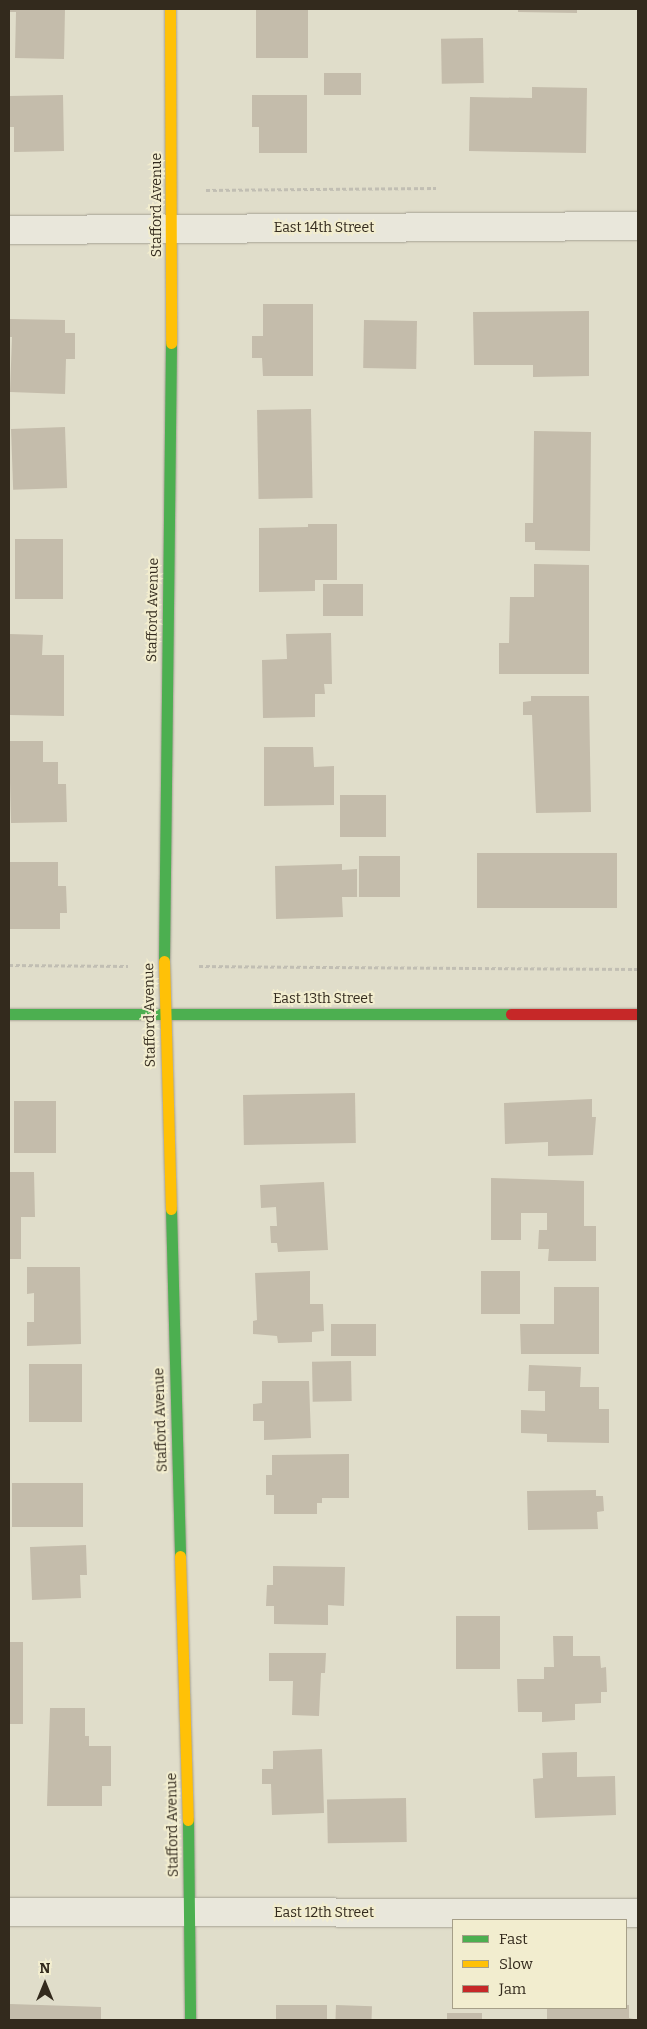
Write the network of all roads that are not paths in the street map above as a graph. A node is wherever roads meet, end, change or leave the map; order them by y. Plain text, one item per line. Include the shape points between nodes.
1 (170, 9) edge
2 (638, 226) edge
3 (172, 229) junction
4 (9, 230) edge
5 (9, 1014) edge
6 (165, 1014) junction
7 (638, 1014) edge
8 (9, 1912) edge
9 (189, 1912) junction
10 (638, 1913) edge
11 (190, 2020) edge

1 - 3 street, Stafford Avenue
2 - 3 street, East 14th Street
3 - 4 street, East 14th Street
3 - 6 street, Stafford Avenue
5 - 6 street, East 13th Street
6 - 7 street, East 13th Street
6 - 9 street, Stafford Avenue
8 - 9 street, East 12th Street
9 - 10 street, East 12th Street
9 - 11 street, Stafford Avenue

